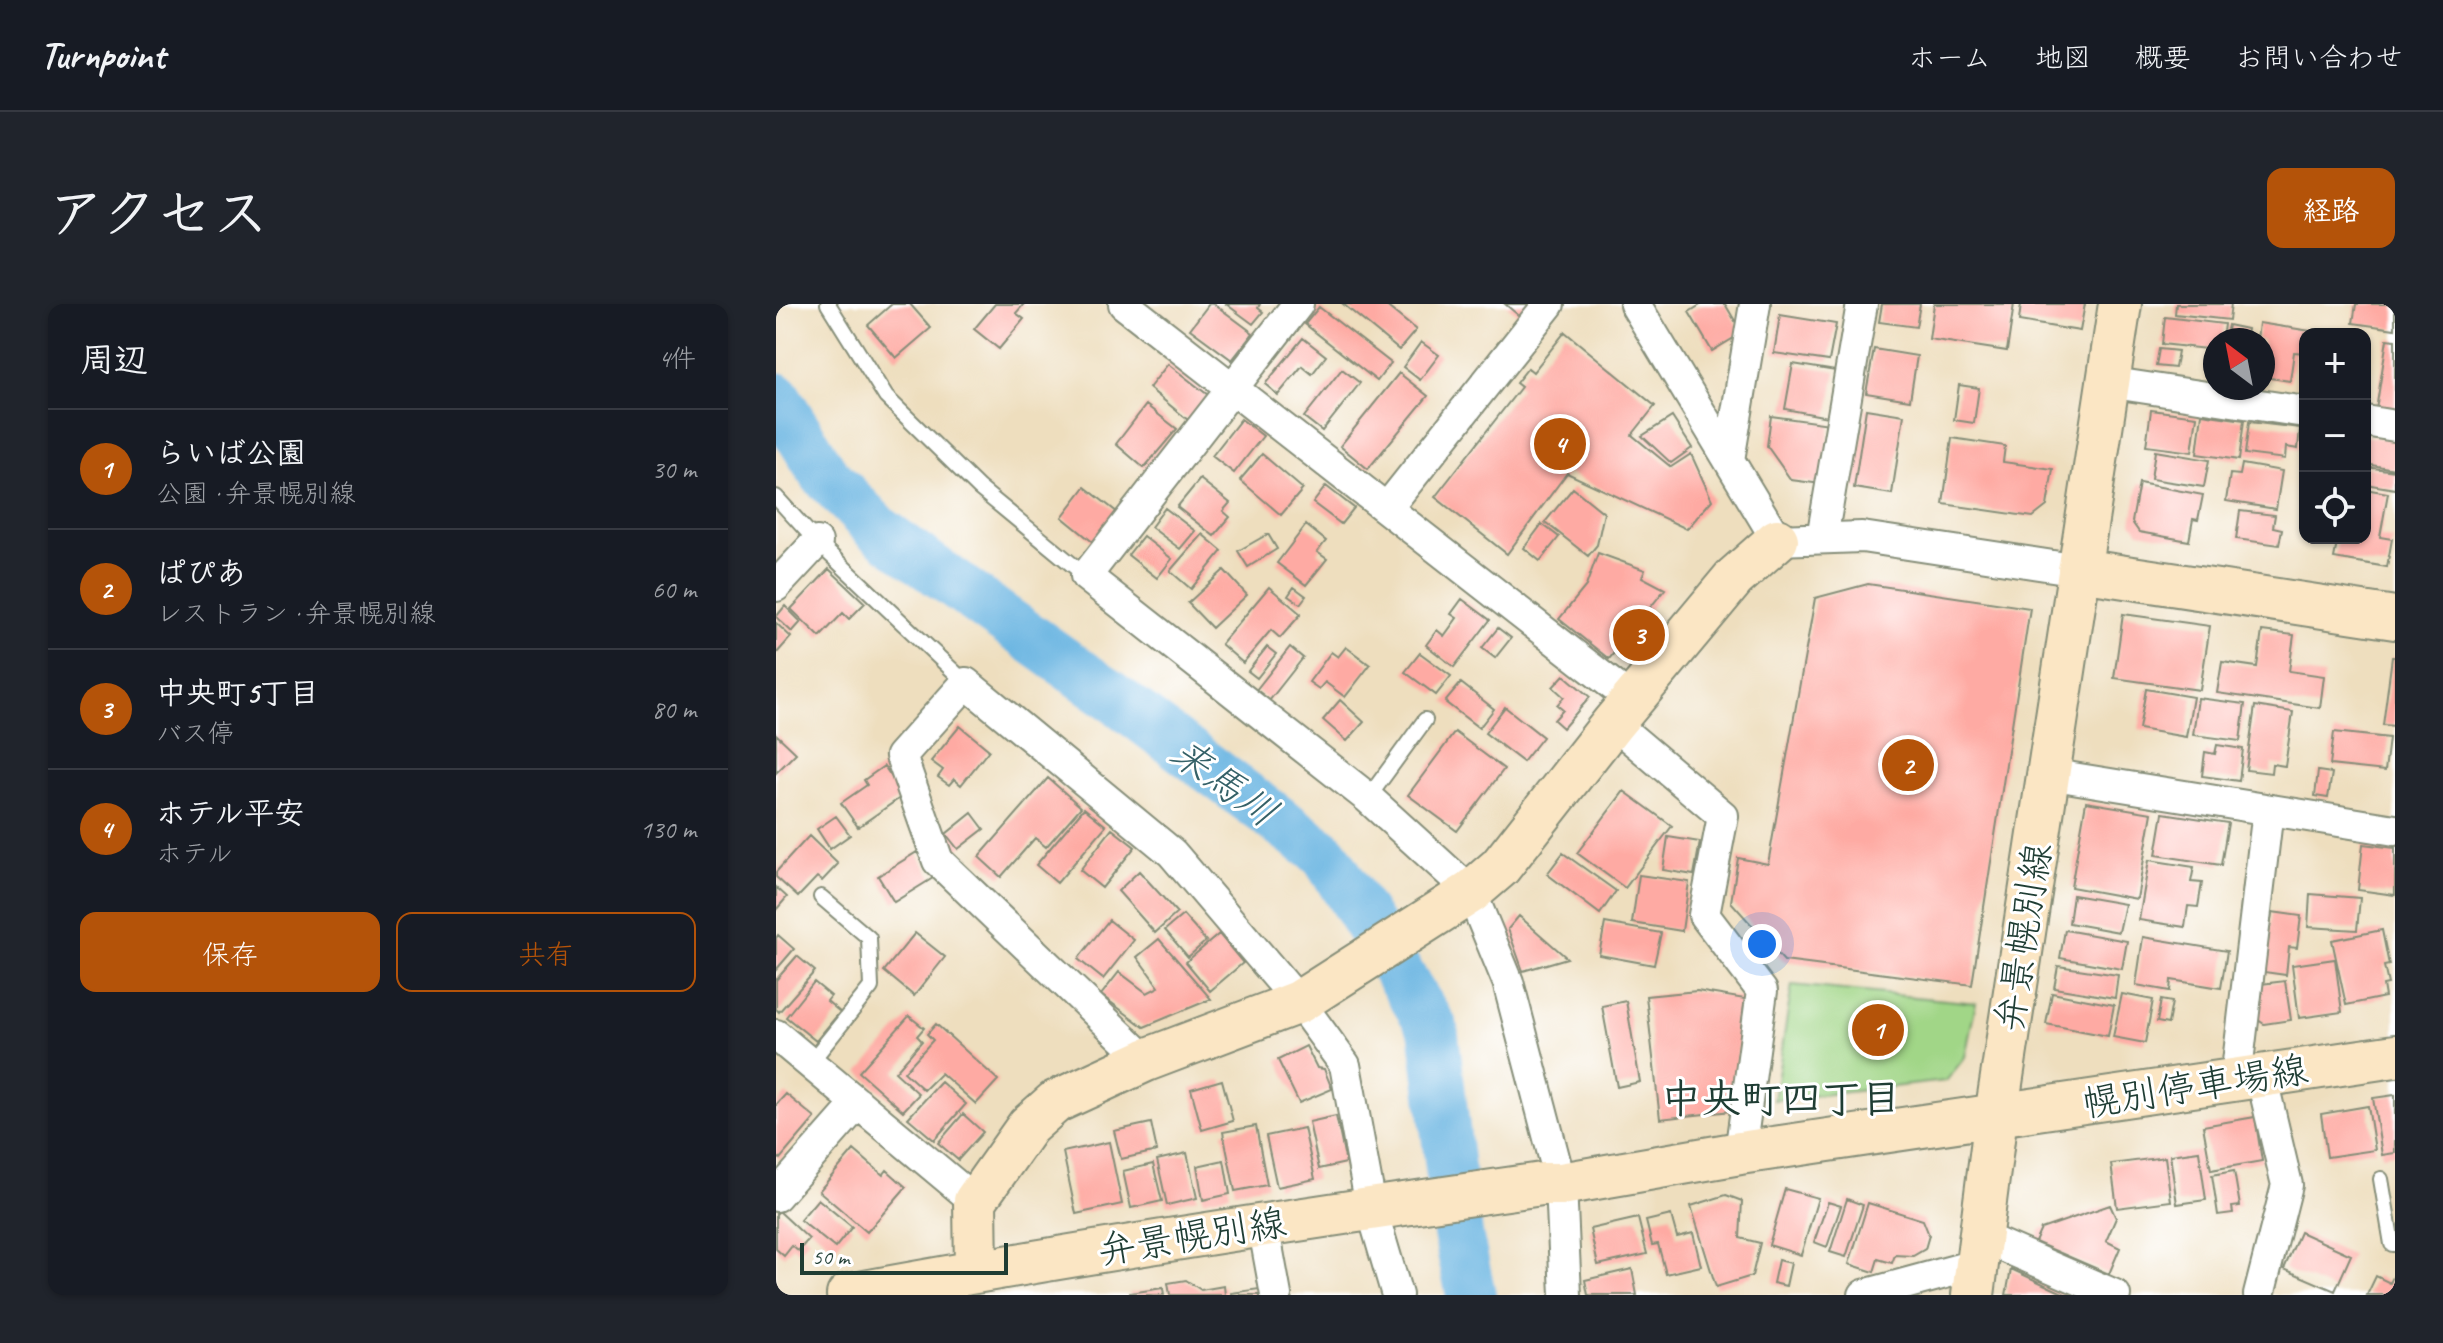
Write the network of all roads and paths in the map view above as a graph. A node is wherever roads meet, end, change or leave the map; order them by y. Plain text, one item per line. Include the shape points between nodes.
1 (828, 304) edge
2 (1124, 304) edge
3 (1298, 304) edge
4 (1549, 304) edge
5 (1635, 304) edge
6 (1755, 304) edge
7 (1862, 304) edge
8 (2120, 304) edge
9 (2107, 382) junction
10 (1232, 388) junction
11 (2299, 411) edge
12 (2371, 422) edge
13 (2395, 426) edge
14 (1729, 460) junction
15 (776, 497) edge
16 (1387, 508) junction
17 (1822, 538) junction
18 (1777, 540) junction
19 (817, 542) junction
20 (2079, 570) junction
21 (1086, 576) junction
22 (776, 586) edge
23 (2395, 618) edge
24 (966, 683) junction
25 (1623, 712) junction
26 (1425, 720) dead end
27 (2048, 774) junction
28 (1368, 798) junction
29 (2268, 810) junction
30 (2395, 830) edge
31 (821, 897) dead end
32 (1458, 900) junction
33 (1310, 994) junction
34 (776, 1035) edge
35 (2394, 1050) edge
36 (1146, 1060) junction
37 (810, 1063) junction
38 (2248, 1077) junction
39 (858, 1103) junction
40 (1996, 1116) junction
41 (1740, 1153) junction
42 (2381, 1179) dead end
43 (1551, 1184) junction
44 (776, 1196) edge
45 (975, 1201) junction
46 (1383, 1206) junction
47 (1263, 1224) junction
48 (2395, 1244) edge
49 (1977, 1265) edge
50 (978, 1283) edge
51 (848, 1295) edge
52 (1276, 1295) edge
53 (1397, 1295) edge
54 (1566, 1295) edge
55 (1864, 1295) edge
56 (2115, 1295) edge
57 (2259, 1295) edge

1 - 21 lane via 886,397 979,488
2 - 10 street
3 - 10 street
4 - 16 street
5 - 14 street
6 - 14 street
7 - 17 street
8 - 9 main road, 弁景幌別線
9 - 11 street
9 - 20 main road, 弁景幌別線
10 - 16 street
10 - 21 street
12 - 13 street
14 - 18 street
15 - 19 lane
16 - 25 street
17 - 18 street
17 - 20 street via 1862,537
18 - 25 main road via 1734,578
19 - 22 street
19 - 24 lane
20 - 23 main road
20 - 27 main road, 弁景幌別線
21 - 28 street
24 - 33 street via 1172,853
24 - 36 street via 901,756 938,861
25 - 32 main road via 1500,867
25 - 41 street via 1723,816 1704,915 1762,991
26 - 28 lane
27 - 29 street
27 - 40 main road, 弁景幌別線
28 - 32 street
29 - 30 street
29 - 38 street
31 - 37 lane via 869,938 871,987
32 - 33 main road
32 - 43 street via 1508,982
33 - 36 main road
33 - 46 street via 1345,1065
34 - 37 street
35 - 38 main road, 幌別停車場線
36 - 45 main road via 1055,1102 1028,1126
37 - 39 street
38 - 40 main road, 幌別停車場線
38 - 57 street via 2287,1185
39 - 44 street
39 - 45 street
40 - 41 main road
40 - 49 main road, 弁景幌別線
41 - 43 main road
42 - 48 lane
43 - 46 main road, 弁景幌別線
43 - 54 street
45 - 50 main road
46 - 47 main road, 弁景幌別線
46 - 53 street
47 - 50 main road, 弁景幌別線
47 - 52 street
49 - 55 street
49 - 56 street
50 - 51 main road, 弁景幌別線

